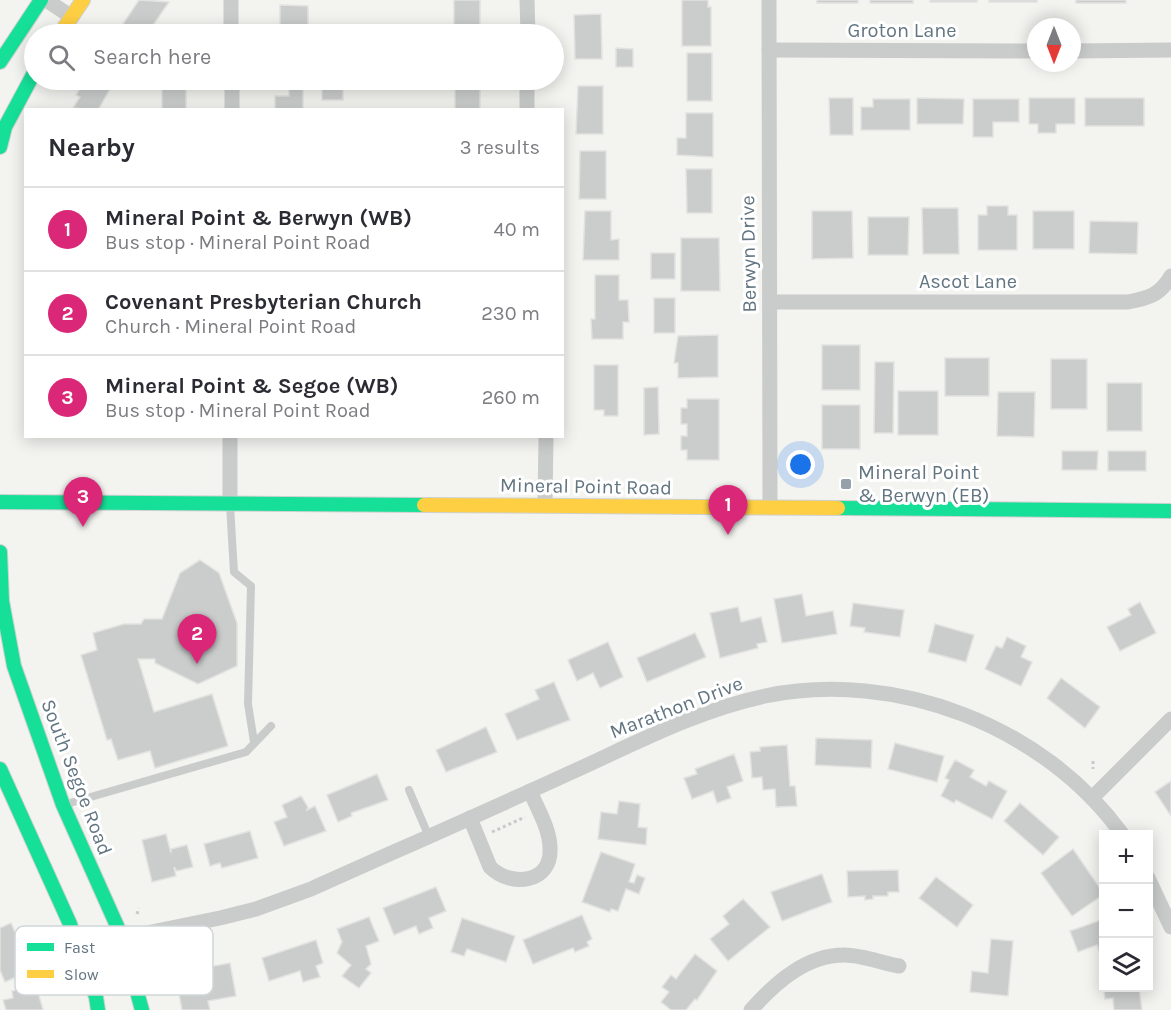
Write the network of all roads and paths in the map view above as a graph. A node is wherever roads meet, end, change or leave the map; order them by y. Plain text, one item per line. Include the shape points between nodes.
1 (41, 0) edge
2 (46, 0) edge
3 (83, 0) edge
4 (231, 0) edge
5 (527, 0) edge
6 (769, 0) edge
7 (72, 17) junction
8 (25, 24) edge
9 (67, 24) edge
10 (231, 24) edge
11 (528, 24) edge
12 (24, 26) edge
13 (769, 50) junction
14 (1171, 50) edge
15 (1027, 51) edge
16 (1081, 51) edge
17 (0, 62) edge
18 (25, 90) edge
19 (231, 90) edge
20 (527, 90) edge
21 (232, 108) edge
22 (527, 108) edge
23 (0, 147) edge
24 (1171, 276) edge
25 (770, 302) junction
26 (230, 438) edge
27 (546, 438) edge
28 (0, 502) edge
29 (230, 502) junction
30 (545, 505) junction
31 (770, 507) junction
32 (1171, 511) edge
33 (0, 552) edge
34 (1171, 719) edge
35 (271, 726) dead end
36 (254, 742) junction
37 (1093, 761) dead end
38 (0, 769) edge
39 (1093, 769) dead end
40 (409, 790) dead end
41 (530, 791) junction
42 (1092, 798) junction
43 (63, 806) junction
44 (529, 815) dead end
45 (470, 818) junction
46 (1119, 830) edge
47 (488, 834) dead end
48 (429, 837) junction
49 (1152, 884) edge
50 (139, 908) dead end
51 (137, 914) dead end
52 (69, 926) edge
53 (117, 926) edge
54 (175, 926) edge
55 (1171, 927) edge
56 (899, 966) dead end
57 (93, 995) edge
58 (138, 995) edge
59 (98, 1010) edge
60 (142, 1010) edge
61 (751, 1010) edge

1 - 8 main road
2 - 7 street
3 - 7 main road
4 - 10 street
5 - 11 street
6 - 13 street, Berwyn Drive
7 - 9 main road
12 - 17 main road
13 - 15 street, Groton Lane
13 - 25 street, Berwyn Drive
14 - 16 street
18 - 23 main road via 5,127
19 - 21 street
20 - 22 street
24 - 25 street, Ascot Lane via 1163,290 1150,298 1128,302
25 - 31 street, Berwyn Drive
26 - 29 street
27 - 30 street
28 - 29 main road, Mineral Point Road
29 - 30 main road, Mineral Point Road
29 - 36 lane via 234,572 251,586 248,704
30 - 31 main road, Mineral Point Road
31 - 32 main road, Mineral Point Road
33 - 43 main road, South Segoe Road via 2,601 14,666
34 - 42 street
35 - 36 lane
36 - 43 lane via 246,752
37 - 39 path
38 - 52 main road
40 - 48 lane
41 - 42 street, Marathon Drive via 730,705 819,690 861,690 902,696 969,717 1034,751 1075,780
41 - 45 street, Marathon Drive
41 - 45 street via 551,851 544,870 532,878 512,880 490,867
42 - 46 street, Marathon Drive
43 - 53 main road, South Segoe Road
44 - 47 path
45 - 48 street, Marathon Drive
48 - 54 street, Marathon Drive via 256,909
49 - 55 street
50 - 51 path
56 - 61 street via 845,955 818,959 791,972
57 - 59 main road
58 - 60 main road, South Segoe Road

